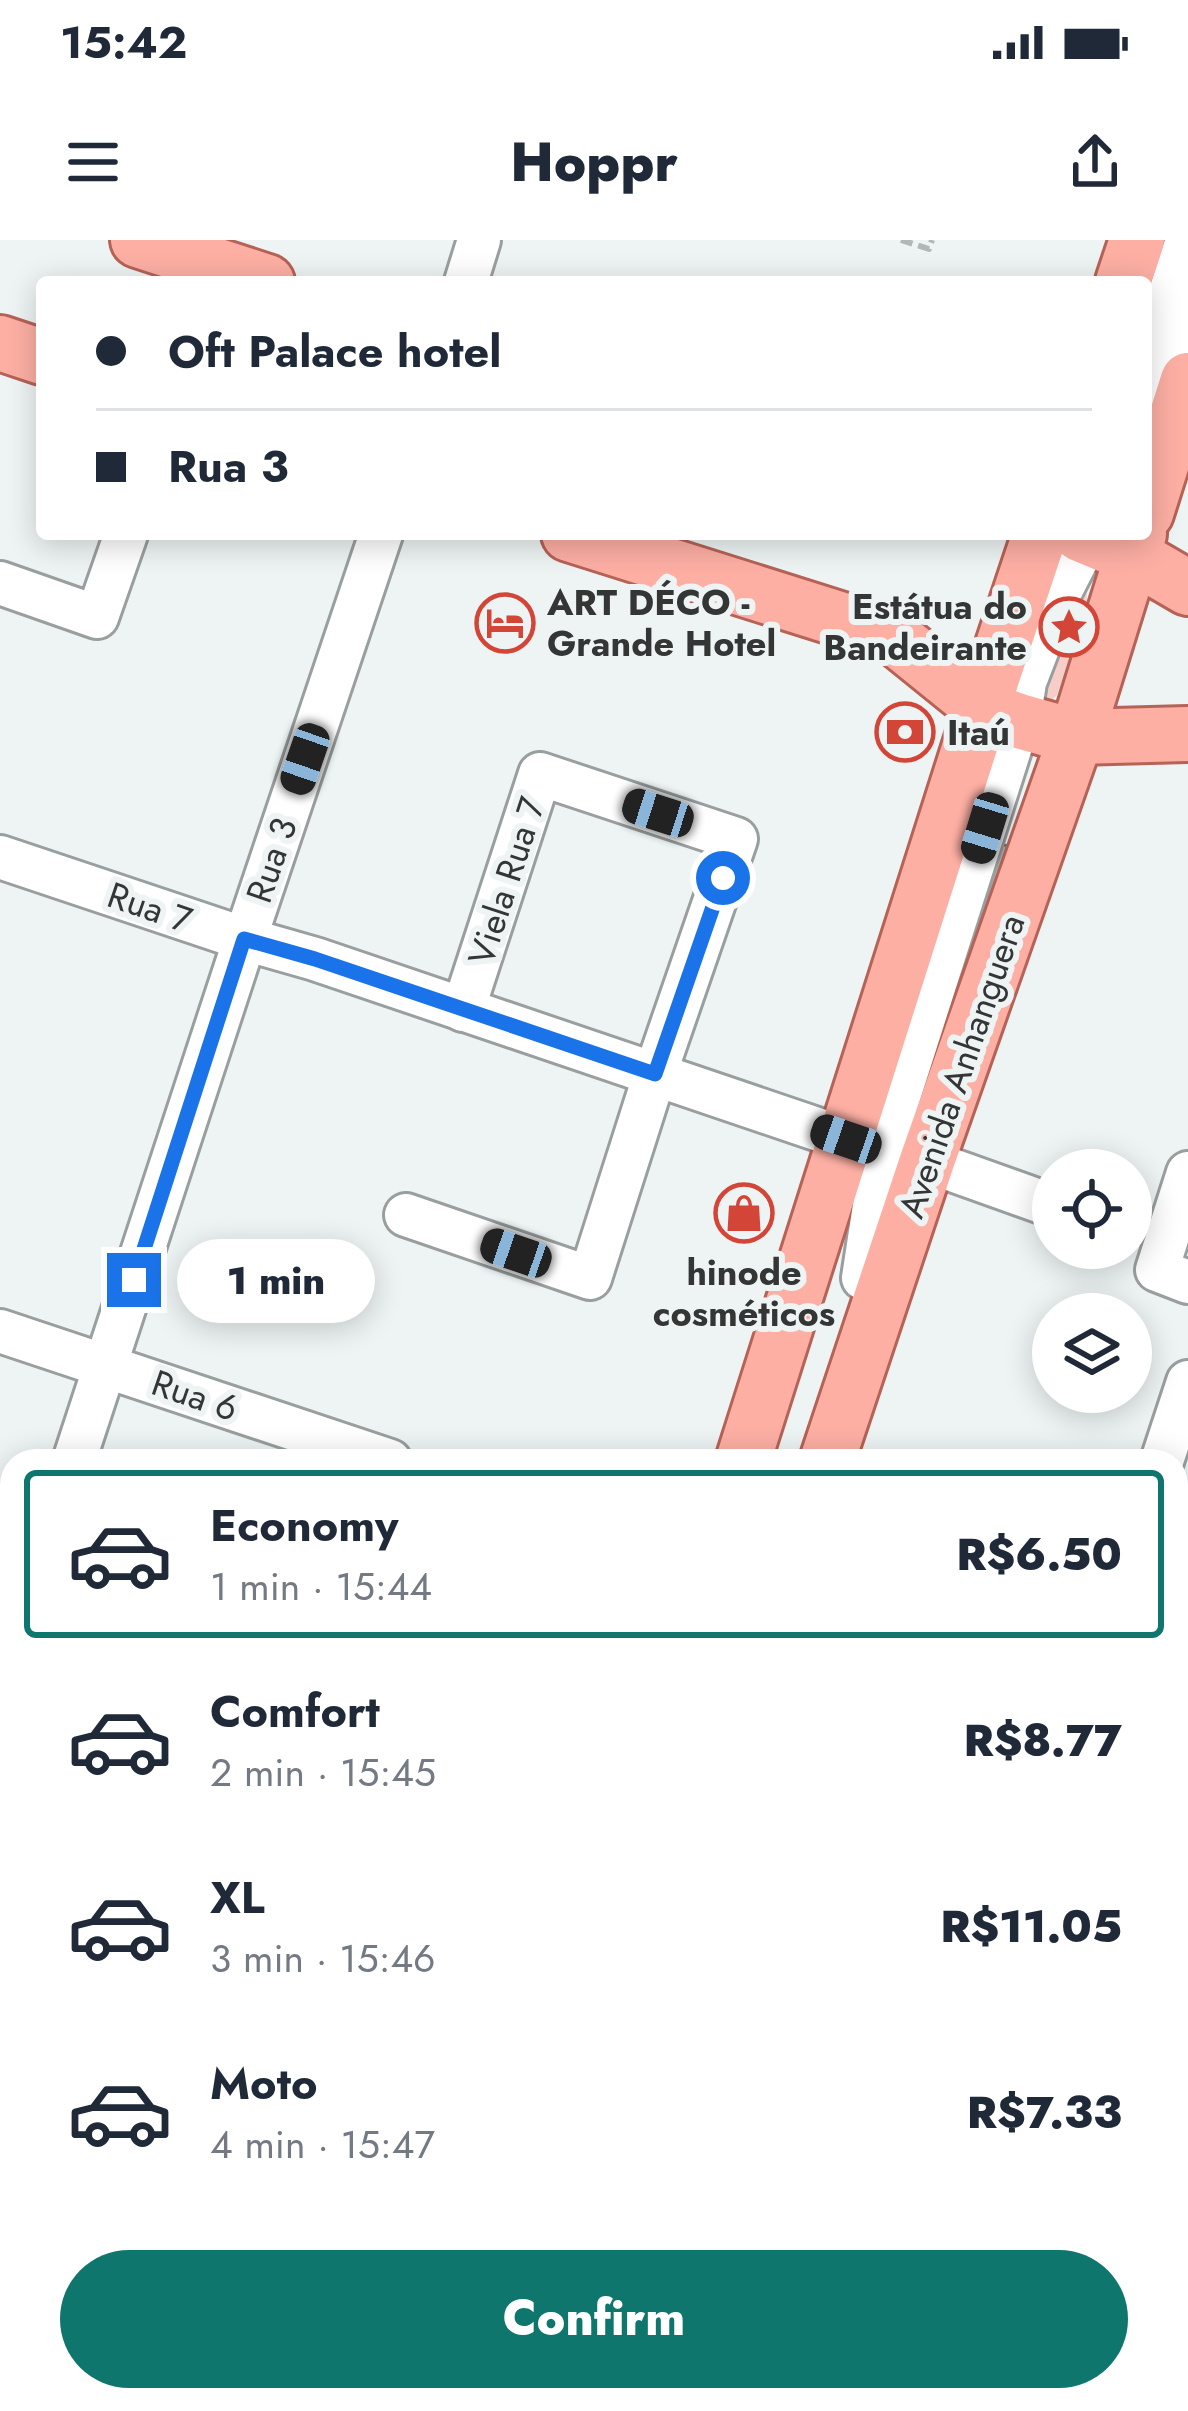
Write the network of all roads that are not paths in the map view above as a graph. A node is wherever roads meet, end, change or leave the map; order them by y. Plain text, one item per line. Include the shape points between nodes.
1 (138, 240) edge
2 (479, 240) edge
3 (1137, 240) edge
4 (1187, 240) edge
5 (220, 253) edge
6 (257, 276) edge
7 (468, 276) edge
8 (1125, 276) edge
9 (1188, 320) edge
10 (0, 343) edge
11 (1152, 347) edge
12 (36, 355) edge
13 (1188, 380) edge
14 (1152, 428) edge
15 (1152, 448) edge
16 (123, 540) edge
17 (379, 540) edge
18 (588, 540) edge
19 (1103, 540) edge
20 (1103, 540) edge
21 (1111, 540) edge
22 (0, 584) edge
23 (1188, 588) edge
24 (1032, 724) junction
25 (1188, 734) edge
26 (0, 857) edge
27 (244, 939) junction
28 (464, 1010) junction
29 (655, 1074) junction
30 (846, 1139) junction
31 (927, 1161) junction
32 (1188, 1172) edge
33 (1032, 1198) edge
34 (406, 1215) dead end
35 (1152, 1233) edge
36 (1152, 1253) edge
37 (1188, 1282) edge
38 (0, 1331) edge
39 (107, 1365) junction
40 (1188, 1382) edge
41 (78, 1449) edge
42 (355, 1449) edge
43 (746, 1449) edge
44 (804, 1449) edge
45 (831, 1449) edge
46 (1166, 1449) edge

1 - 5 main road
2 - 7 street
3 - 8 main road
4 - 11 street
5 - 6 main road
9 - 14 street
10 - 12 main road
13 - 15 main road, Avenida Anhanguera
16 - 22 street via 97,616
17 - 27 street, Rua 3
18 - 24 main road via 893,636
19 - 24 main road, Avenida Anhanguera
20 - 24 main road, Avenida Anhanguera
21 - 23 main road
24 - 25 main road
24 - 30 main road, Avenida Anhanguera
24 - 31 main road, Avenida Anhanguera
24 - 44 street via 884,1147 863,1278
26 - 27 street, Rua 7
27 - 28 street, Rua 7
27 - 39 street, Rua 3
28 - 29 street, Rua 7
28 - 29 street, Viela Rua 7 via 540,774 736,839
29 - 30 street, Rua 7
29 - 34 street via 590,1278
30 - 43 main road, Avenida Anhanguera
31 - 33 street
31 - 45 main road, Avenida Anhanguera
32 - 35 street
36 - 37 street via 1157,1270
38 - 39 street, Rua 6
39 - 41 street, Rua 3
39 - 42 street, Rua 6
40 - 46 street

